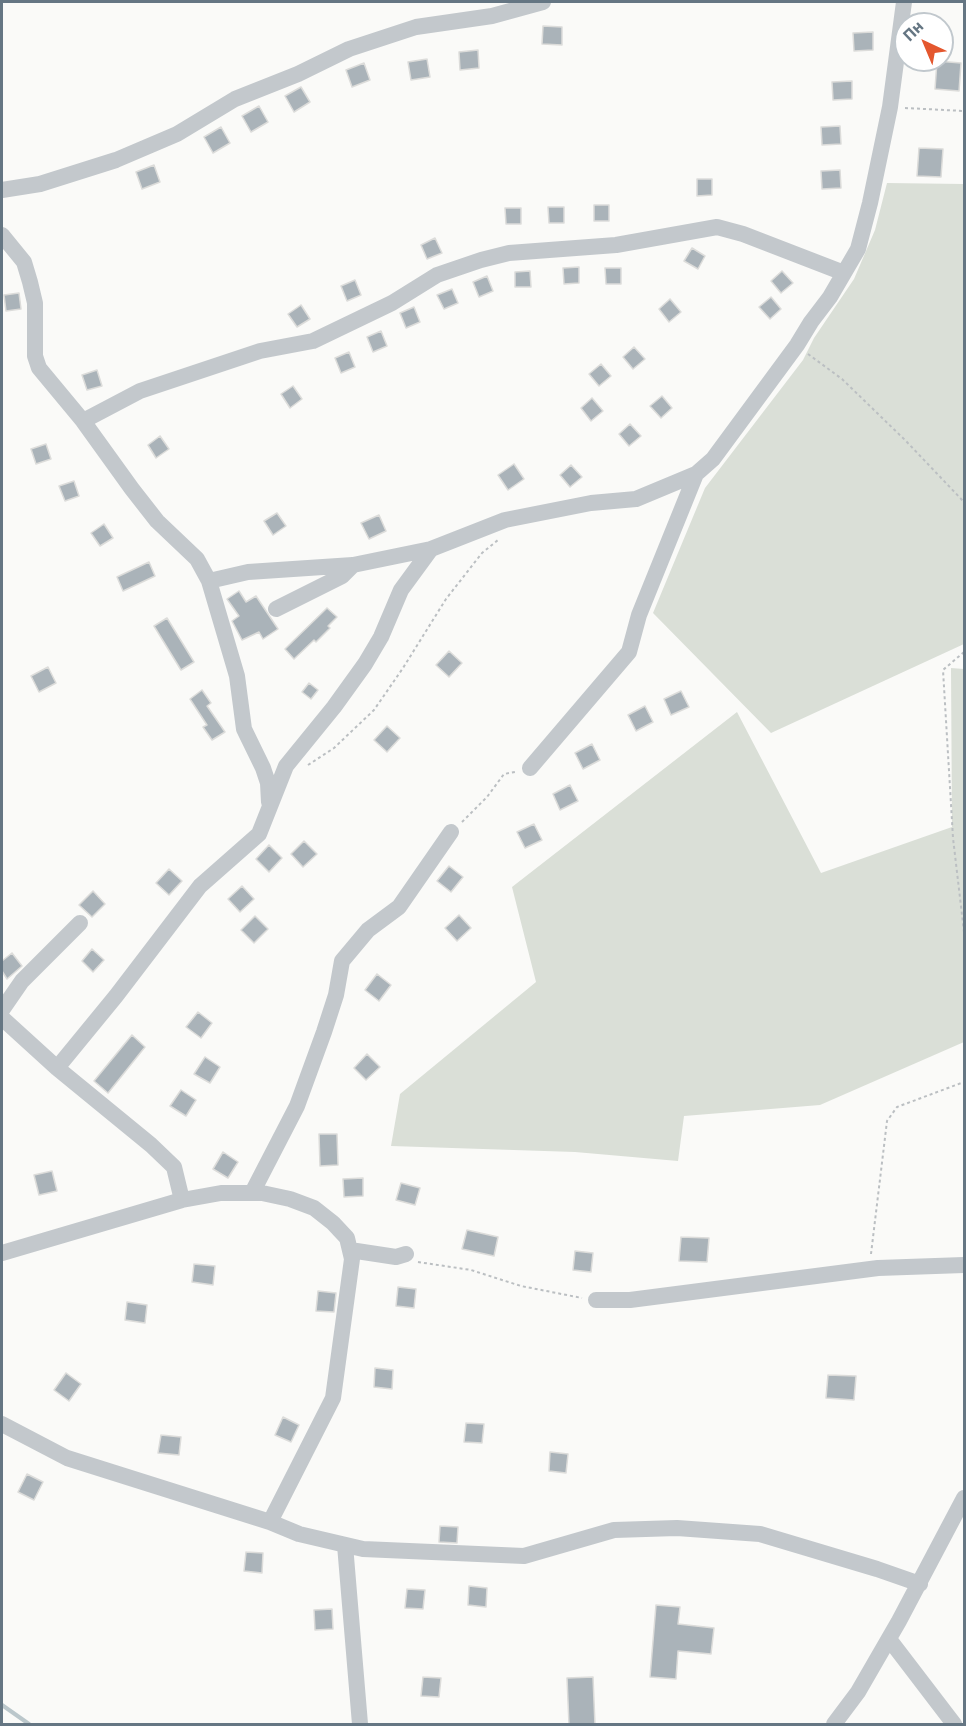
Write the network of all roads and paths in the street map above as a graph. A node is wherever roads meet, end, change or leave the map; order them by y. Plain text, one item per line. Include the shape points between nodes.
1 (543, 2) edge
2 (904, 2) edge
3 (890, 107) junction
4 (964, 111) edge
5 (2, 190) edge
6 (2, 235) edge
7 (844, 273) junction
8 (797, 345) junction
9 (83, 421) junction
10 (696, 474) junction
11 (964, 502) edge
12 (505, 534) dead end
13 (431, 549) junction
14 (353, 565) junction
15 (209, 581) junction
16 (276, 609) dead end
17 (964, 652) edge
18 (306, 766) dead end
19 (530, 768) joint
20 (269, 806) junction
21 (451, 832) joint
22 (80, 923) dead end
23 (964, 932) edge
24 (2, 1010) edge
25 (2, 1018) edge
26 (57, 1068) junction
27 (964, 1082) edge
28 (252, 1192) junction
29 (182, 1200) junction
30 (350, 1250) junction
31 (2, 1253) edge
32 (406, 1254) joint
33 (964, 1265) edge
34 (869, 1269) junction
35 (596, 1300) joint
36 (2, 1424) edge
37 (964, 1498) edge
38 (270, 1522) junction
39 (345, 1545) junction
40 (920, 1584) junction
41 (889, 1639) junction
42 (360, 1725) edge
43 (834, 1725) edge
44 (954, 1725) edge

1 - 5 street via 492,16 416,27 349,49 235,99 177,134 116,160 40,184
2 - 3 street
3 - 4 path
3 - 7 street via 858,249
6 - 9 street via 24,262 27,272 35,303 35,356 39,368
7 - 8 street
7 - 9 street via 717,227 616,245 509,253 437,275 392,303 313,341 260,351 140,391
8 - 10 street via 713,459
8 - 11 path via 842,379
9 - 15 street via 151,513 197,559
10 - 13 street via 636,498 505,520
10 - 19 street via 639,615 629,652
12 - 18 path via 482,553 446,599 374,710 334,748
13 - 14 street
13 - 20 street via 401,590 365,664 286,766
14 - 15 street via 248,572
14 - 16 street via 342,576
15 - 20 street via 237,676 244,729 268,783
17 - 23 path via 943,670 953,838
19 - 21 path via 504,774
20 - 26 street via 259,834 200,886
21 - 28 street via 399,908 368,930 342,961 336,995 297,1106
22 - 24 street via 22,981
25 - 26 street
26 - 29 street via 174,1167
27 - 34 path via 897,1107 887,1121
28 - 29 street via 221,1192
28 - 30 street via 314,1208 347,1238
29 - 31 street
30 - 32 street via 396,1257
30 - 38 street via 352,1259 333,1398
32 - 35 path via 414,1261 471,1270 521,1286
33 - 34 street
34 - 35 street via 630,1300
36 - 38 street via 67,1458
37 - 40 street
38 - 39 street
39 - 40 street via 524,1556 614,1530 689,1529 760,1534
39 - 42 street
40 - 41 street
41 - 43 street
41 - 44 street

